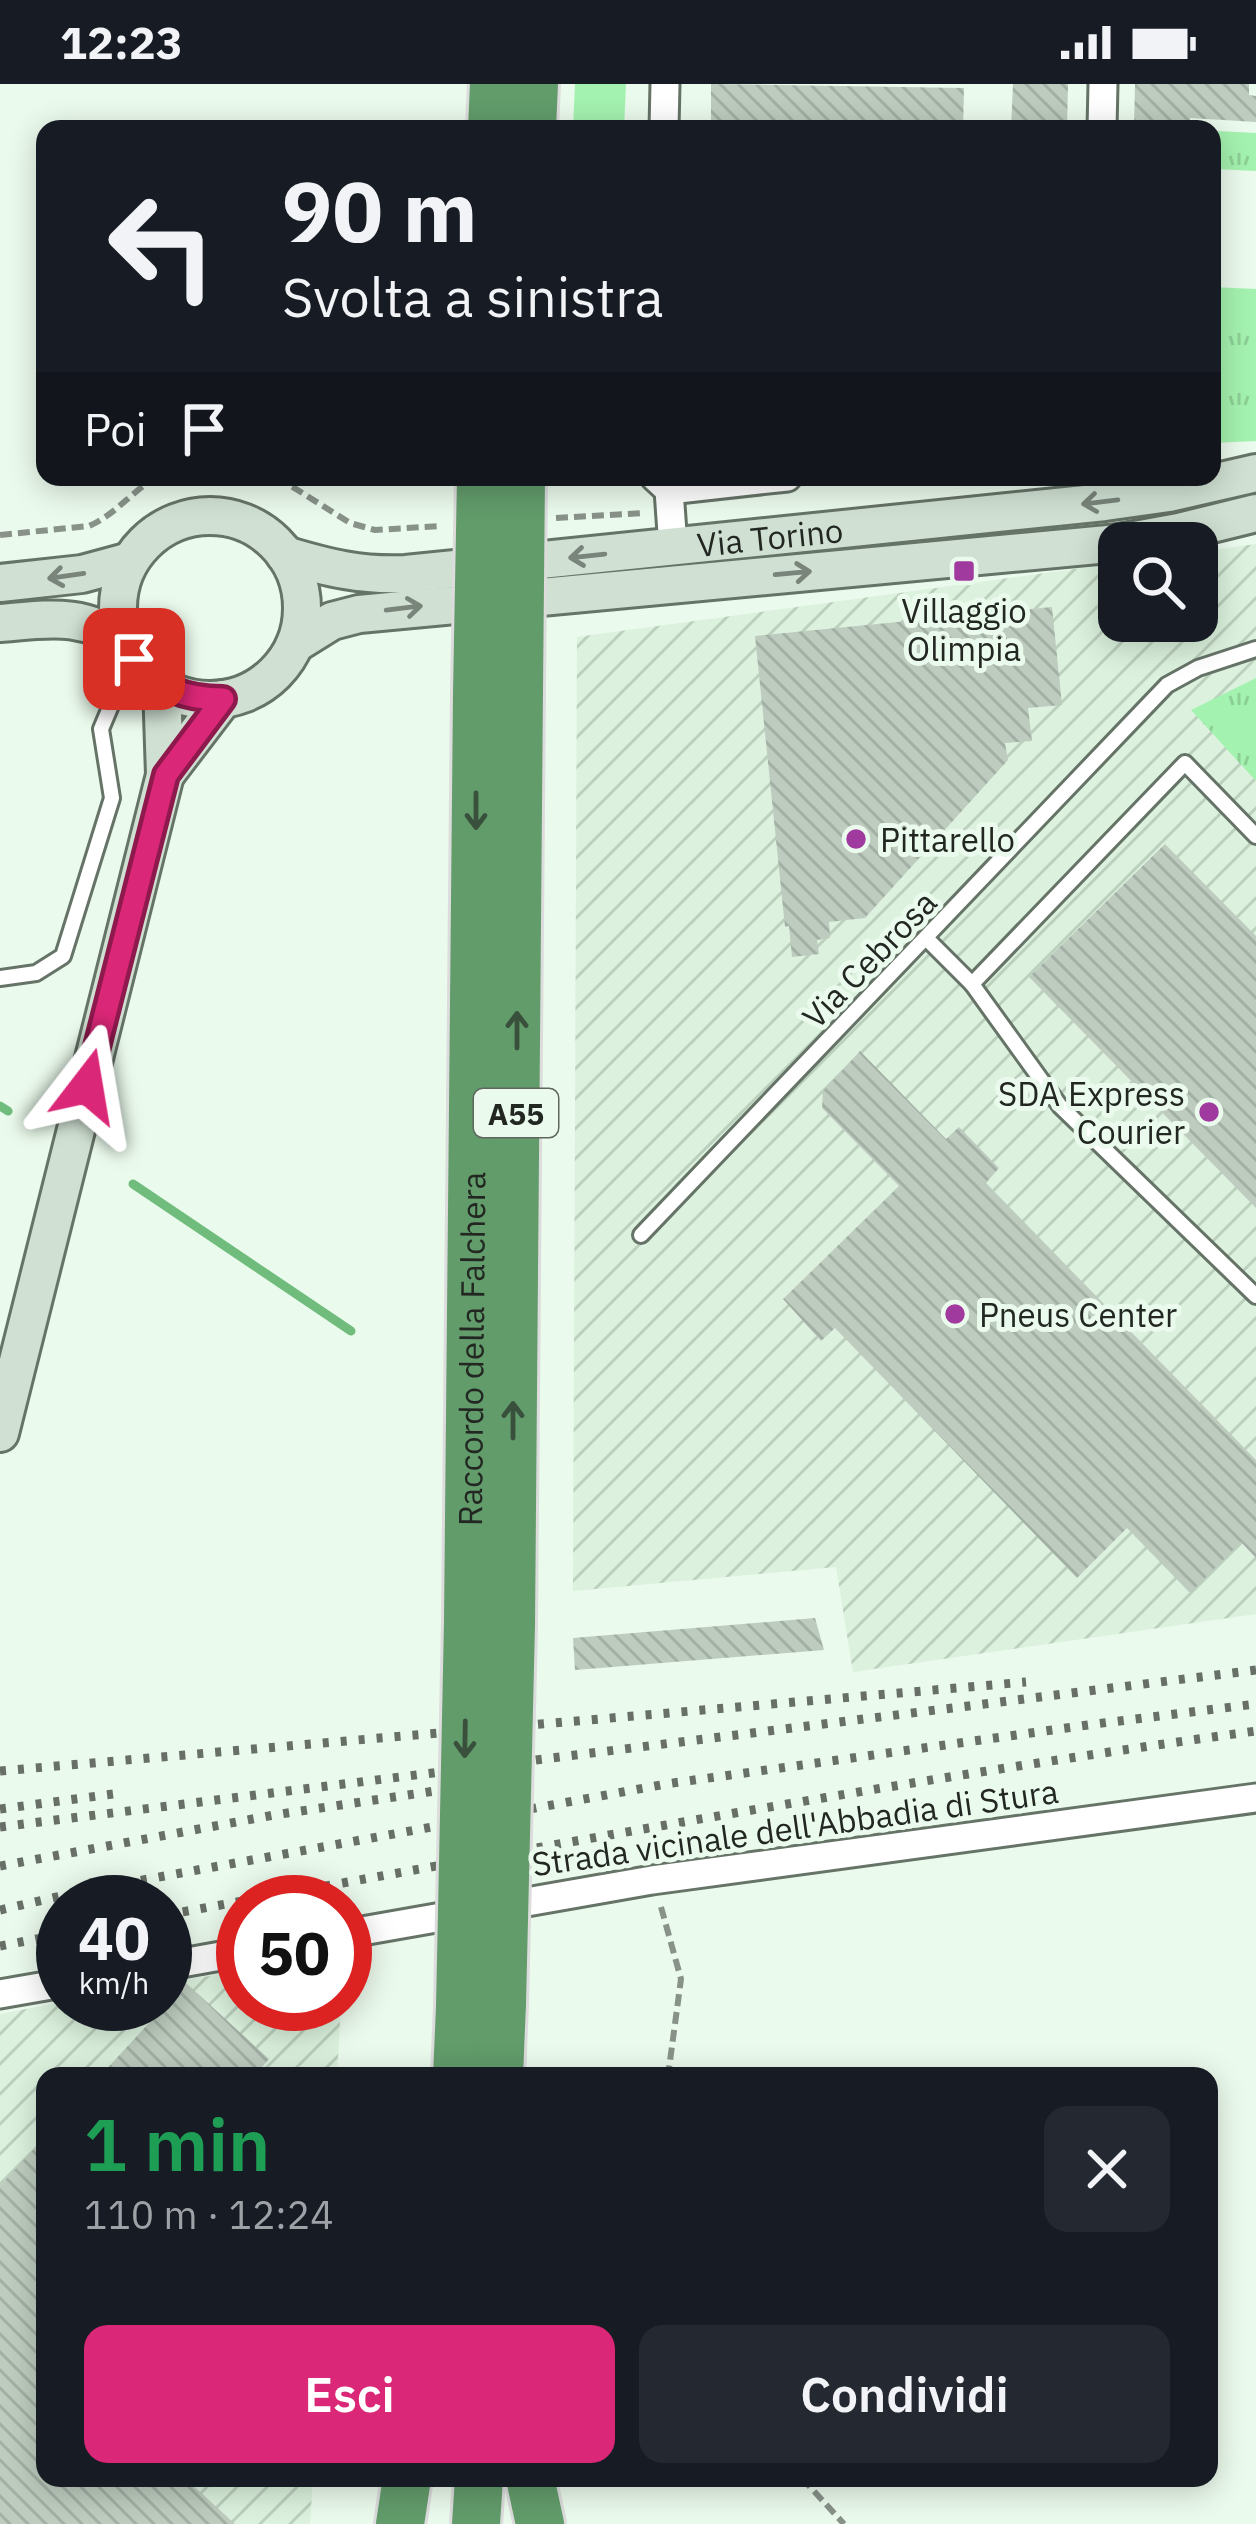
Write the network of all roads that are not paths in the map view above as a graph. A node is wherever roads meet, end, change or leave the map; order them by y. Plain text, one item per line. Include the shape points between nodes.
1 (494, 84) edge
2 (534, 84) edge
3 (665, 84) edge
4 (1103, 84) edge
5 (492, 120) edge
6 (532, 120) edge
7 (664, 120) edge
8 (1102, 120) edge
9 (1256, 473) edge
10 (1221, 481) edge
11 (483, 486) edge
12 (520, 486) edge
13 (663, 486) edge
14 (1199, 486) edge
15 (1256, 513) edge
16 (1218, 522) edge
17 (1098, 545) edge
18 (673, 547) junction
19 (285, 555) junction
20 (130, 561) junction
21 (0, 583) edge
22 (0, 623) edge
23 (124, 643) junction
24 (295, 644) junction
25 (1256, 649) edge
26 (154, 680) junction
27 (498, 691) junction
28 (223, 699) junction
29 (166, 775) junction
30 (1256, 836) edge
31 (926, 938) junction
32 (0, 978) edge
33 (972, 984) junction
34 (641, 1235) dead end
35 (1256, 1296) edge
36 (5, 1415) edge
37 (1256, 1798) edge
38 (372, 1929) edge
39 (36, 1988) edge
40 (0, 1994) edge
41 (481, 2005) junction
42 (460, 2067) edge
43 (497, 2067) edge
44 (406, 2487) edge
45 (435, 2487) edge
46 (478, 2487) edge
47 (532, 2487) edge
48 (400, 2524) edge
49 (433, 2524) edge
50 (476, 2524) edge
51 (540, 2524) edge

1 - 5 highway
2 - 6 highway
3 - 7 street
4 - 8 street
9 -> 10 main road, Via Torino
11 - 27 highway, Raccordo della Falchera / A55, bridge
12 - 27 highway, Raccordo della Falchera / A55, bridge
13 - 18 street
14 -> 18 main road, Via Torino
15 - 16 main road, Via Torino
24 -> 17 main road, Via Torino via 359,614
18 -> 19 main road, Via Torino via 368,576
19 - 20 main road via 244,522 216,516 164,528
19 - 24 main road via 302,599
20 -> 21 main road
20 - 23 main road via 118,612
22 - 23 main road via 68,619
23 - 26 main road
24 - 28 main road via 263,683
25 - 31 lane, Via Cebrosa via 1167,686
26 - 28 main road via 181,695
26 - 29 main road
26 - 32 lane via 122,690 101,729 112,797 63,956 36,973
27 - 41 highway, Raccordo della Falchera / A55, bridge
28 - 29 main road
29 - 36 main road
30 - 33 lane via 1184,763
31 - 33 lane
31 - 34 lane, Via Cebrosa
33 - 35 lane via 1060,1106
37 - 38 street, Strada vicinale dell'Abbadia di Stura via 652,1880
39 - 40 street
41 - 42 highway, Raccordo della Falchera / A55
41 - 43 highway, Raccordo della Falchera / A55
44 - 48 highway
45 - 49 highway
46 - 50 highway
47 - 51 highway

